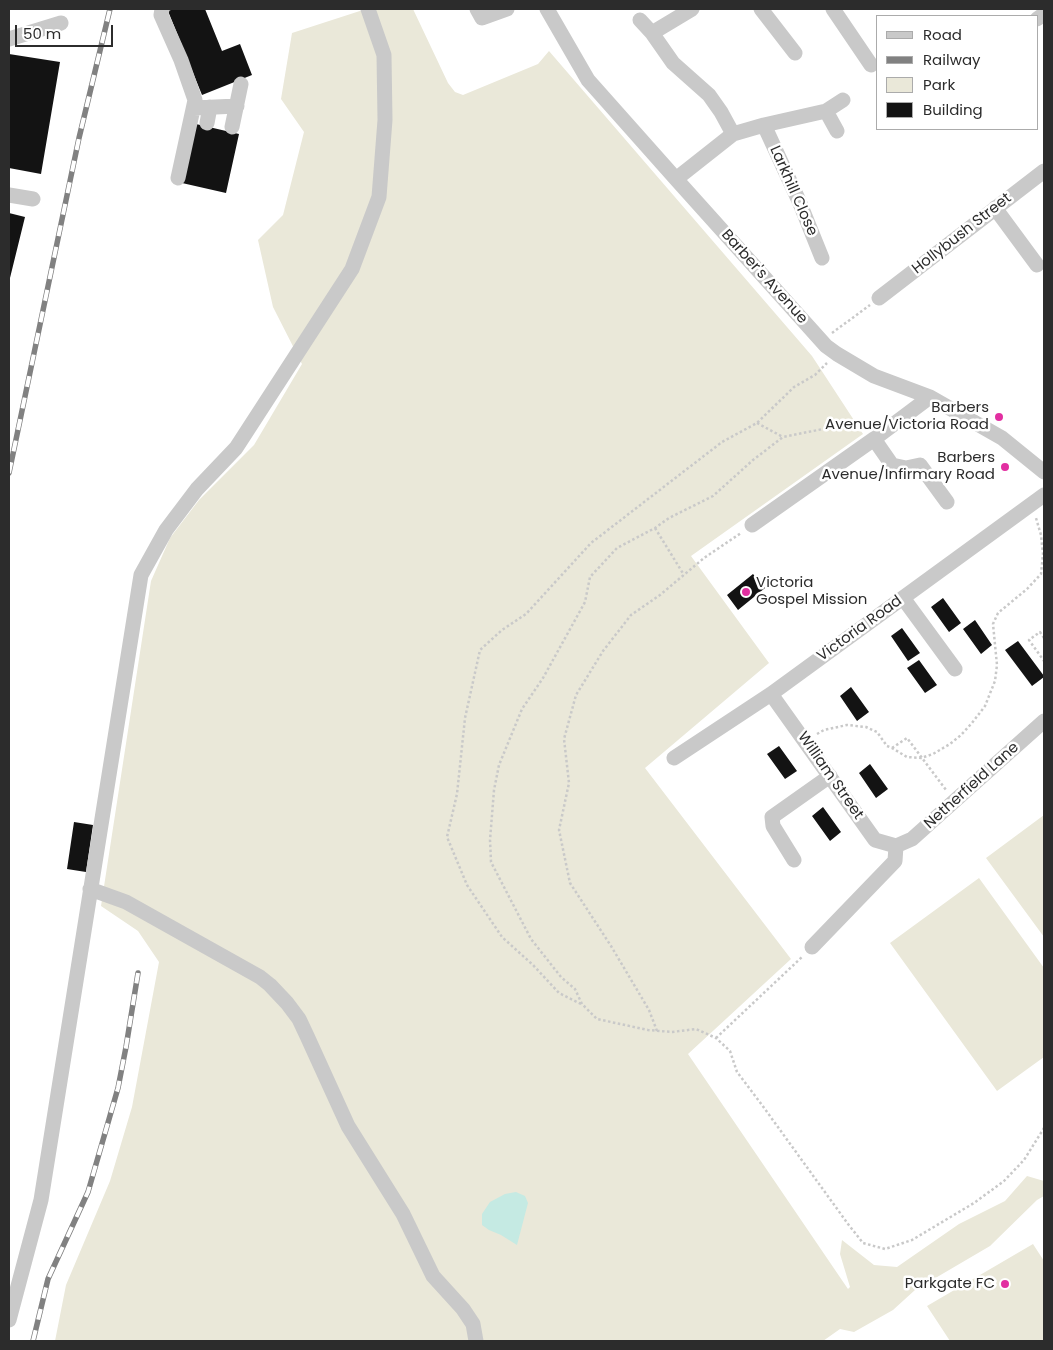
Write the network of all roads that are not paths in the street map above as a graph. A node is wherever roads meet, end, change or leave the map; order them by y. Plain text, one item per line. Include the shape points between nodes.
1 (162, 9) edge
2 (368, 9) edge
3 (477, 9) edge
4 (506, 9) edge
5 (547, 9) edge
6 (692, 9) edge
7 (761, 9) edge
8 (833, 9) edge
9 (640, 20) dead end
10 (61, 23) dead end
11 (652, 33) junction
12 (9, 39) edge
13 (796, 52) dead end
14 (871, 66) dead end
15 (241, 84) dead end
16 (843, 100) dead end
17 (236, 106) junction
18 (210, 107) junction
19 (194, 108) junction
20 (826, 111) junction
21 (207, 123) dead end
22 (764, 125) junction
23 (232, 127) dead end
24 (838, 131) dead end
25 (733, 134) junction
26 (1044, 171) edge
27 (178, 178) dead end
28 (676, 179) junction
29 (9, 194) edge
30 (33, 199) dead end
31 (995, 208) junction
32 (822, 258) dead end
33 (1037, 265) dead end
34 (879, 298) road end
35 (930, 397) junction
36 (874, 439) junction
37 (1044, 472) edge
38 (1044, 496) edge
39 (946, 502) dead end
40 (752, 525) road end
41 (903, 598) junction
42 (955, 669) dead end
43 (770, 694) junction
44 (1044, 721) edge
45 (674, 758) dead end
46 (830, 776) junction
47 (896, 846) junction
48 (794, 860) dead end
49 (90, 889) junction
50 (812, 947) road end
51 (9, 1320) edge
52 (476, 1341) edge

1 - 19 street via 161,15 195,100
2 - 49 street via 384,56 385,120 379,196 352,269 236,448 197,489 166,530 141,575
3 - 4 street via 482,18
5 - 28 street, Barber's Avenue via 588,80
6 - 11 street
7 - 13 street
8 - 14 street
9 - 11 street
10 - 12 street
11 - 25 street via 673,62 709,96
15 - 17 street
16 - 20 street
17 - 18 street
17 - 23 street
18 - 19 street
18 - 21 street
19 - 27 street
20 - 22 street
20 - 24 street
22 - 25 street
22 - 32 street, Larkhill Close
25 - 28 street
26 - 31 street, Hollybush Street
28 - 35 street, Barber's Avenue via 832,350 874,376
29 - 30 street
31 - 33 street
31 - 34 street, Hollybush Street
35 - 36 street
35 - 37 street, Barber's Avenue via 1002,438
36 - 39 street via 892,465 906,468 920,465
36 - 40 street
38 - 41 street, Victoria Road
41 - 42 street
41 - 43 street, Victoria Road
43 - 45 street, Victoria Road
43 - 46 street, William Street
44 - 47 street, Netherfield Lane via 912,839
46 - 47 street, William Street via 875,840
46 - 48 street via 772,817 772,826
47 - 50 street via 895,861
49 - 51 street via 41,1200
49 - 52 street via 126,902 260,977 287,1003 299,1019 348,1126 402,1214 433,1276 463,1308 473,1324

